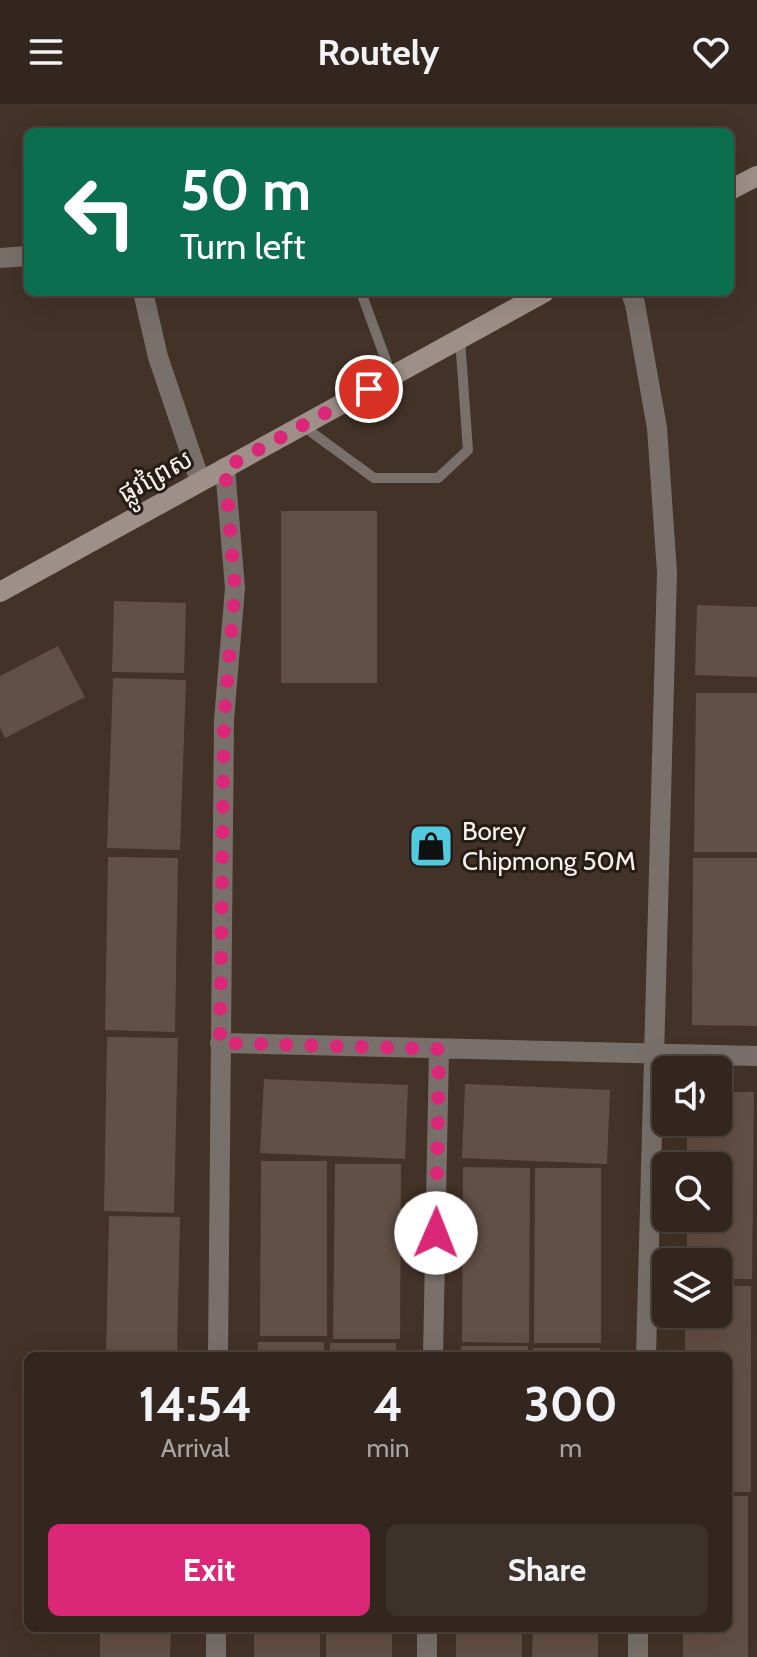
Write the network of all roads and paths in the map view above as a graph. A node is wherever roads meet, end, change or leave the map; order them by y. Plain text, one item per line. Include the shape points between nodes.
1 (757, 176) edge
2 (734, 188) edge
3 (24, 256) edge
4 (0, 258) edge
5 (144, 296) edge
6 (362, 296) edge
7 (538, 296) edge
8 (632, 296) edge
9 (460, 339) junction
10 (392, 377) junction
11 (303, 426) junction
12 (225, 468) junction
13 (200, 481) junction
14 (0, 592) edge
15 (220, 1043) junction
16 (439, 1049) junction
17 (654, 1054) junction
18 (757, 1056) edge
19 (218, 1352) edge
20 (433, 1352) edge
21 (646, 1352) edge
22 (216, 1632) edge
23 (427, 1632) edge
24 (638, 1632) edge
25 (216, 1657) edge
26 (427, 1657) edge
27 (638, 1657) edge

1 - 2 main road
3 - 4 street
5 - 13 street via 158,357
6 - 10 lane
7 - 9 main road, ផ្លូវព្រៃស
8 - 17 street via 657,428 667,572
9 - 10 main road, ផ្លូវព្រៃស
9 - 11 lane via 468,450 438,478 374,478
10 - 11 main road, ផ្លូវព្រៃស
11 - 12 main road, ផ្លូវព្រៃស
12 - 13 main road, ផ្លូវព្រៃស
12 - 15 street via 235,588 224,720
13 - 14 main road, ផ្លូវព្រៃស
15 - 16 street
15 - 19 street
16 - 17 street
16 - 20 street
17 - 18 street
17 - 21 street
22 - 25 street
23 - 26 street
24 - 27 street

